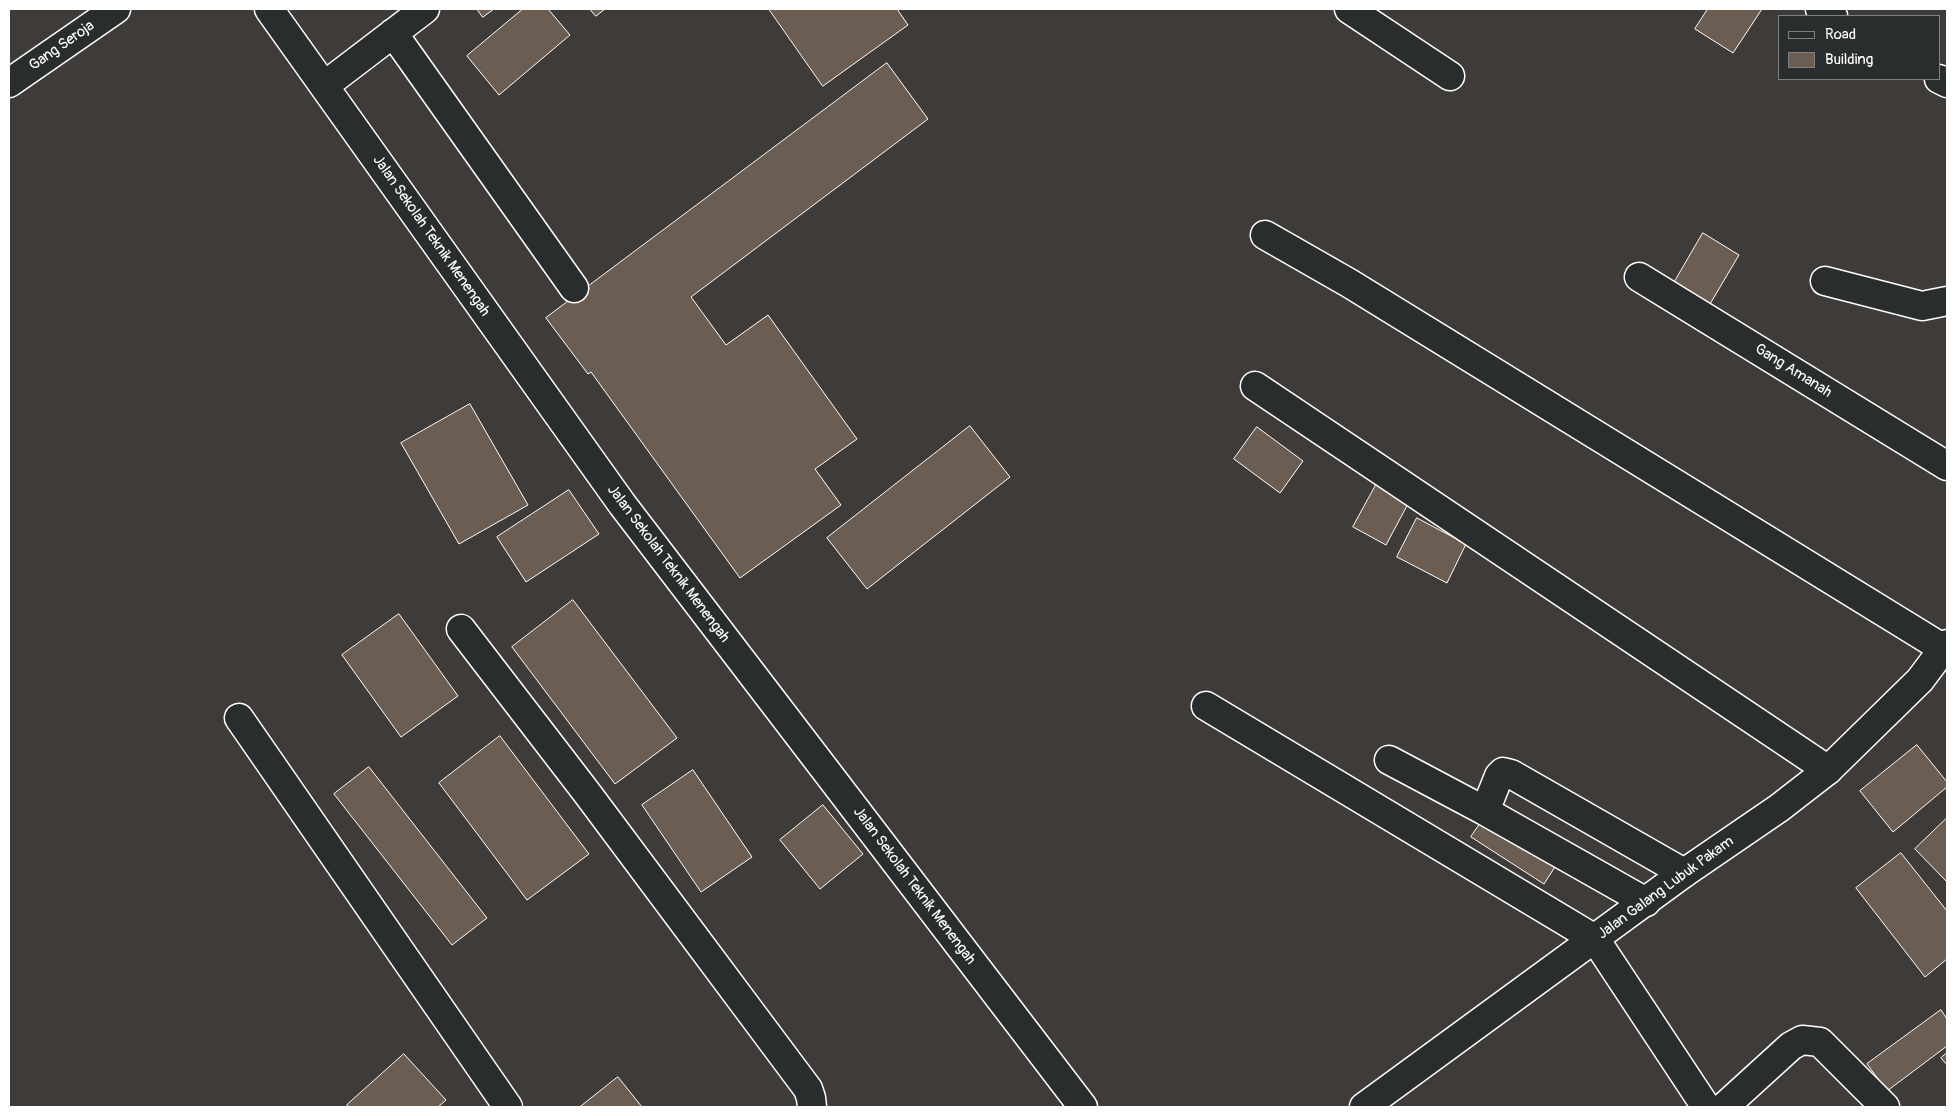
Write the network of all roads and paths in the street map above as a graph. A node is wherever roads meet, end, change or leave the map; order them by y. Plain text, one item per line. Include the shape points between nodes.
1 (116, 9) edge
2 (269, 9) edge
3 (425, 9) edge
4 (1349, 9) edge
5 (1820, 9) edge
6 (1831, 15) edge
7 (394, 32) junction
8 (1450, 76) dead end
9 (9, 83) edge
10 (324, 86) junction
11 (1266, 235) dead end
12 (1639, 277) dead end
13 (1825, 281) dead end
14 (574, 288) dead end
15 (1947, 301) edge
16 (1256, 386) dead end
17 (1947, 466) edge
18 (461, 629) dead end
19 (1946, 646) edge
20 (1206, 706) dead end
21 (239, 718) dead end
22 (1389, 760) dead end
23 (1828, 770) junction
24 (1485, 811) junction
25 (1684, 873) junction
26 (1646, 902) junction
27 (1595, 939) junction
28 (508, 1107) edge
29 (812, 1107) edge
30 (1083, 1107) edge
31 (1364, 1107) edge
32 (1706, 1107) edge
33 (1724, 1107) edge
34 (1886, 1107) edge

1 - 9 street, Gang Seroja
2 - 10 street, Jalan Sekolah Teknik Menengah
3 - 7 street
4 - 8 street
5 - 6 street
7 - 10 street
7 - 14 street
10 - 30 street, Jalan Sekolah Teknik Menengah via 622,504
11 - 19 street
12 - 17 street, Gang Amanah
13 - 15 street via 1922,306
16 - 23 street
18 - 29 street via 808,1089
19 - 23 street, Jalan Galang Lubuk Pakam via 1920,680
20 - 27 street
21 - 28 street
22 - 24 street
23 - 25 street, Jalan Galang Lubuk Pakam
24 - 25 street via 1499,776 1503,772 1511,774
24 - 26 street
25 - 26 street, Jalan Galang Lubuk Pakam
26 - 27 street, Jalan Galang Lubuk Pakam
27 - 31 street, Jalan Galang Lubuk Pakam
27 - 32 street
33 - 34 street via 1791,1046 1802,1040 1820,1042

